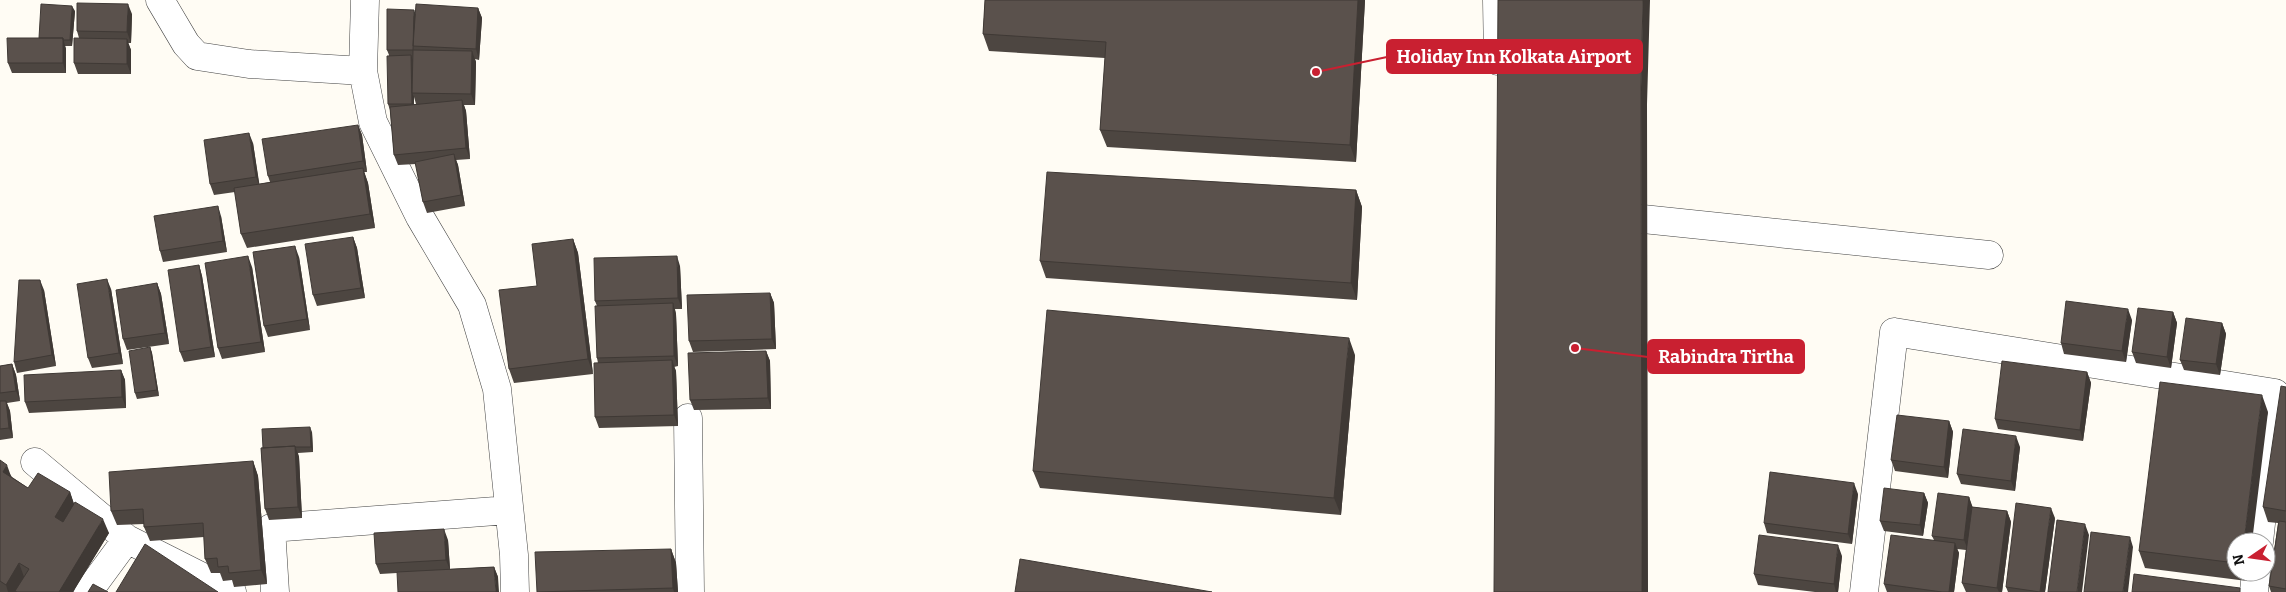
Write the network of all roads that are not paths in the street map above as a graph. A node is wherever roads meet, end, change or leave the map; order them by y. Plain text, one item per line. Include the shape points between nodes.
1 (160, 0) edge
2 (365, 0) edge
3 (1497, 0) edge
4 (363, 71) junction
5 (1498, 84) edge
6 (1614, 216) edge
7 (1989, 255) dead end
8 (2280, 393) edge
9 (688, 418) dead end
10 (35, 462) dead end
11 (509, 510) junction
12 (2260, 532) edge
13 (127, 539) junction
14 (88, 592) edge
15 (232, 592) edge
16 (275, 592) edge
17 (515, 592) edge
18 (690, 592) edge
19 (1864, 592) edge

1 - 4 street via 186,44 197,56 249,64
2 - 4 street
3 - 5 street
4 - 11 street via 373,122 420,217 472,305 497,389
6 - 7 street
8 - 12 street
8 - 19 street via 1894,332
9 - 18 street
10 - 13 street
11 - 16 street via 272,528
11 - 17 street
13 - 14 street
13 - 15 street

